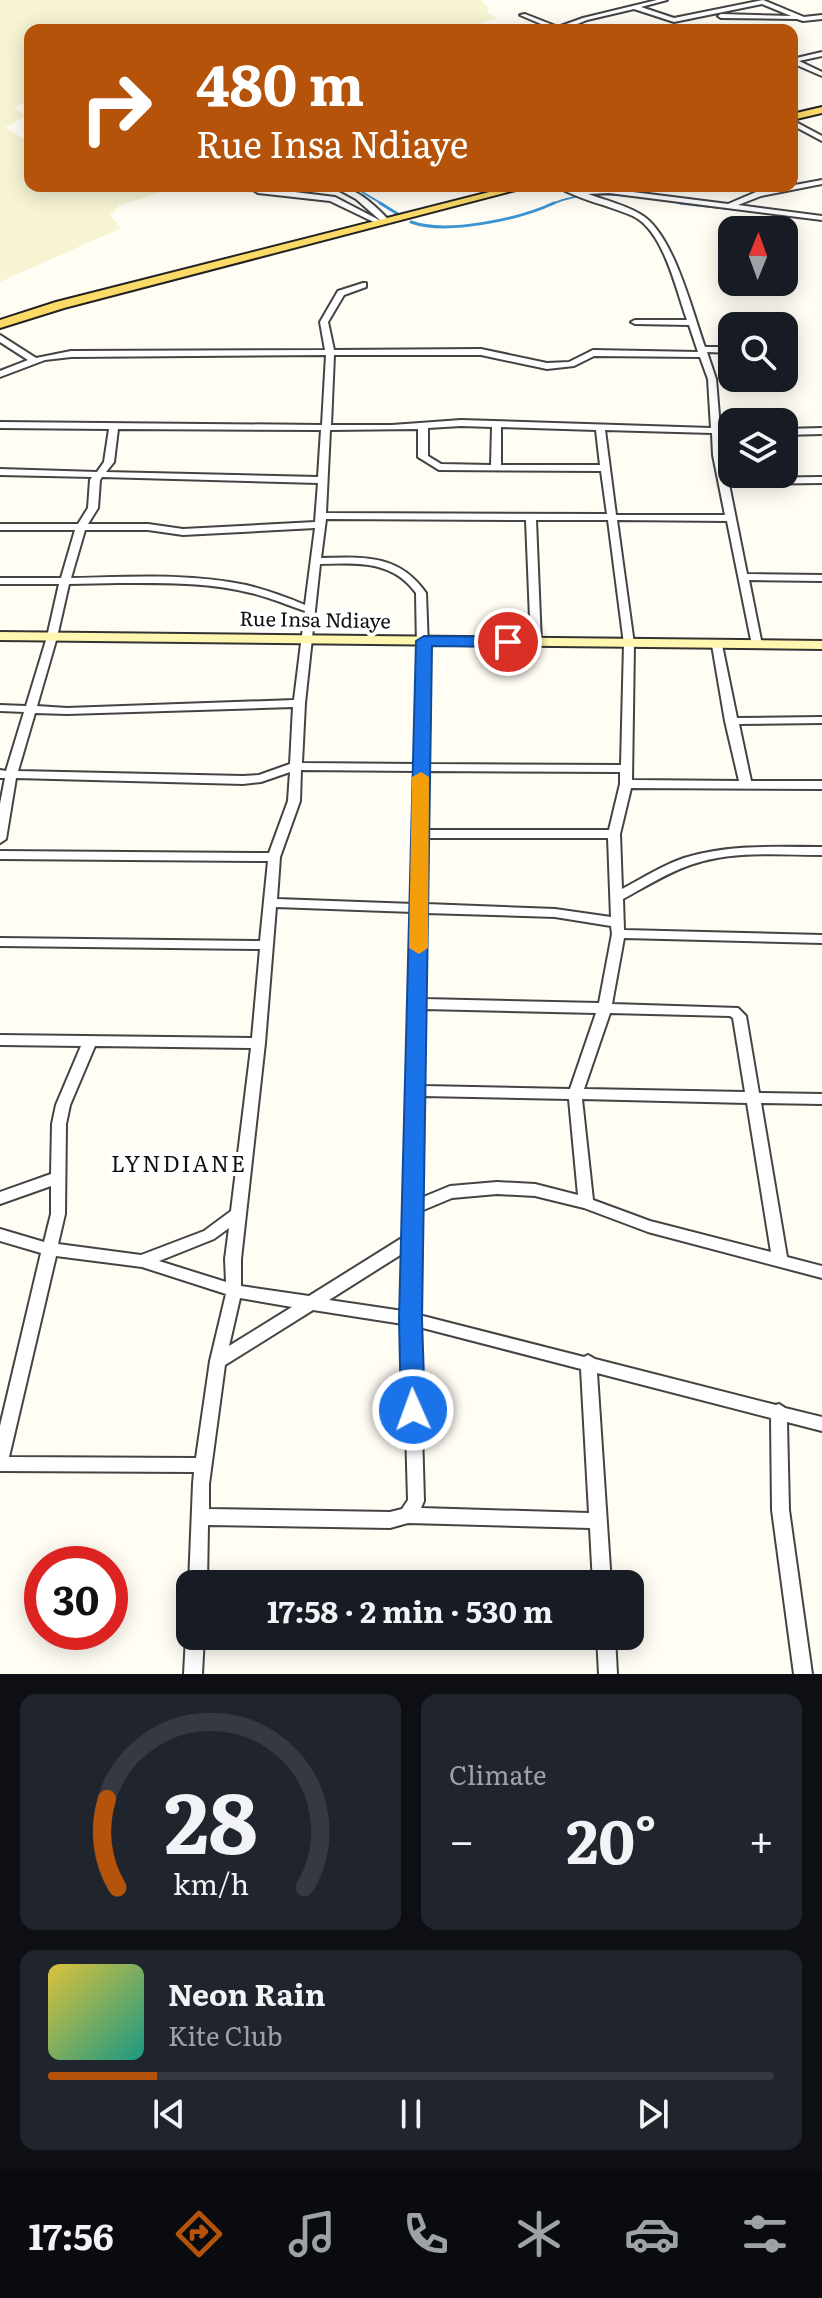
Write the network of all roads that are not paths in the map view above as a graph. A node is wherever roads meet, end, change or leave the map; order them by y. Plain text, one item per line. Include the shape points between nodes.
1 (664, 0) edge
2 (634, 7) junction
3 (523, 15) dead end
4 (702, 15) junction
5 (822, 17) edge
6 (803, 19) junction
7 (546, 24) edge
8 (576, 24) edge
9 (822, 54) edge
10 (798, 60) edge
11 (798, 64) edge
12 (822, 74) edge
13 (822, 110) edge
14 (798, 118) edge
15 (798, 124) edge
16 (822, 139) edge
17 (822, 182) edge
18 (798, 187) edge
19 (270, 192) edge
20 (349, 192) edge
21 (503, 192) edge
22 (573, 192) edge
23 (617, 192) edge
24 (770, 192) edge
25 (729, 206) junction
26 (822, 218) edge
27 (384, 223) junction
28 (363, 285) dead end
29 (635, 322) dead end
30 (692, 323) junction
31 (0, 324) edge
32 (0, 338) edge
33 (718, 351) edge
34 (703, 352) junction
35 (330, 354) junction
36 (35, 361) junction
37 (0, 374) edge
38 (497, 424) junction
39 (0, 425) edge
40 (114, 425) junction
41 (324, 425) junction
42 (423, 425) junction
43 (600, 428) junction
44 (715, 430) junction
45 (718, 430) edge
46 (822, 431) edge
47 (798, 432) edge
48 (718, 447) edge
49 (496, 468) junction
50 (606, 468) junction
51 (0, 472) edge
52 (100, 472) junction
53 (321, 480) junction
54 (798, 480) edge
55 (822, 480) edge
56 (725, 488) edge
57 (613, 517) junction
58 (531, 518) junction
59 (731, 518) junction
60 (320, 520) junction
61 (0, 527) edge
62 (81, 527) junction
63 (315, 561) junction
64 (744, 577) junction
65 (822, 578) edge
66 (0, 581) edge
67 (65, 583) junction
68 (308, 609) junction
69 (0, 636) edge
70 (52, 637) junction
71 (307, 640) junction
72 (424, 641) junction
73 (536, 643) junction
74 (629, 644) junction
75 (717, 645) junction
76 (757, 645) junction
77 (822, 645) edge
78 (299, 703) junction
79 (0, 708) edge
80 (32, 709) junction
81 (822, 720) edge
82 (731, 721) junction
83 (421, 765) junction
84 (296, 766) junction
85 (626, 769) junction
86 (6, 774) edge
87 (745, 782) junction
88 (626, 784) junction
89 (822, 785) edge
90 (421, 834) junction
91 (614, 834) junction
92 (0, 839) edge
93 (822, 851) edge
94 (0, 855) edge
95 (274, 857) junction
96 (618, 896) junction
97 (269, 903) junction
98 (419, 910) junction
99 (618, 928) junction
100 (822, 939) edge
101 (0, 942) edge
102 (264, 945) junction
103 (418, 1004) junction
104 (605, 1007) junction
105 (0, 1040) edge
106 (89, 1043) junction
107 (258, 1043) junction
108 (416, 1091) junction
109 (575, 1094) junction
110 (755, 1098) junction
111 (822, 1099) edge
112 (59, 1177) junction
113 (0, 1198) edge
114 (586, 1203) junction
115 (415, 1207) junction
116 (238, 1214) junction
117 (0, 1235) edge
118 (413, 1239) junction
119 (49, 1249) junction
120 (142, 1261) junction
121 (780, 1261) junction
122 (822, 1272) edge
123 (234, 1291) junction
124 (312, 1301) junction
125 (411, 1319) junction
126 (218, 1361) junction
127 (588, 1362) junction
128 (779, 1411) junction
129 (822, 1424) edge
130 (0, 1462) edge
131 (204, 1465) junction
132 (408, 1515) junction
133 (202, 1517) junction
134 (598, 1521) junction
135 (199, 1570) edge
136 (601, 1570) edge
137 (194, 1650) edge
138 (607, 1650) edge
139 (193, 1674) edge
140 (608, 1674) edge
141 (803, 1674) edge

1 - 2 street
2 - 4 street via 671,20
2 - 8 street
3 - 7 street
4 - 6 street
4 - 6 street via 763,2
5 - 6 street
9 - 10 street
11 - 12 street
13 - 14 main road
15 - 16 street
17 - 18 street
19 - 27 street via 342,202
20 - 27 street
21 - 27 main road
22 - 30 street via 627,210 649,224 667,252
23 - 25 street
24 - 25 street
25 - 26 street
27 - 31 main road
28 - 35 street via 341,293 325,318
29 - 30 street
30 - 34 street
32 - 36 street
33 - 34 street
34 - 35 street via 593,353 571,364 547,366 481,352
34 - 44 street via 714,389
35 - 36 street via 71,354
35 - 41 street
36 - 37 street
38 - 42 street
38 - 43 street
38 - 49 street
39 - 40 street
40 - 41 street
40 - 52 street via 109,462
41 - 42 street
41 - 53 street
42 - 49 street via 423,457 428,462 439,467
43 - 44 street
43 - 50 street
44 - 45 street
44 - 48 street
46 - 47 street
49 - 50 street
50 - 57 street
51 - 52 street
52 - 53 street
52 - 62 street via 93,508
53 - 60 street
54 - 55 street
56 - 59 street
57 - 58 street
57 - 59 street
57 - 74 street
58 - 60 street
58 - 73 street
59 - 64 street
60 - 62 street via 183,532
60 - 63 street
61 - 62 street
62 - 67 street
63 - 68 street
63 - 72 street via 376,563 403,572 421,593
64 - 65 street
64 - 76 street
66 - 67 street
67 - 68 street via 116,579 237,587
67 - 70 street
68 - 71 street
69 - 70 main road, Rue Insa Ndiaye
70 - 71 main road, Rue Insa Ndiaye
70 - 80 street
71 - 72 main road, Rue Insa Ndiaye
71 - 78 street
72 - 73 main road, Rue Insa Ndiaye
72 - 83 street
73 - 74 main road, Rue Insa Ndiaye
74 - 75 main road, Rue Insa Ndiaye
74 - 85 street
75 - 76 main road, Rue Insa Ndiaye
75 - 82 street
76 - 77 main road, Rue Insa Ndiaye
78 - 80 street
78 - 84 street
79 - 80 street
80 - 86 street
81 - 82 street
82 - 87 street
83 - 84 street
83 - 85 street
83 - 90 street
84 - 86 street via 243,780
84 - 95 street via 294,801
85 - 88 street
86 - 92 street
87 - 88 street
87 - 89 street
88 - 91 street
90 - 91 street
90 - 98 street
91 - 96 street
93 - 96 street via 710,856 674,867
94 - 95 street
95 - 97 street
96 - 99 street
97 - 98 street
97 - 102 street
98 - 99 street via 555,913
98 - 103 street
99 - 100 street
99 - 104 street
101 - 102 street
102 - 107 street
103 - 104 street
103 - 108 street
104 - 109 street
104 - 110 street via 733,1011 739,1016
105 - 106 street
106 - 107 street
106 - 112 street via 63,1105
107 - 116 street
108 - 109 street
108 - 115 street
109 - 110 street
109 - 114 street
110 - 111 street
110 - 121 street
112 - 113 street
112 - 119 street via 58,1214
114 - 115 street via 535,1190 497,1188 450,1192
114 - 121 street via 648,1226
115 - 118 street
116 - 120 street via 209,1235
116 - 123 street
117 - 119 street
118 - 124 street
118 - 125 street
119 - 120 street
119 - 130 street
120 - 123 street
121 - 122 street
123 - 124 street
123 - 126 street
124 - 125 street
124 - 126 street
125 - 127 street
125 - 132 street via 416,1501
126 - 131 street
127 - 128 street
127 - 134 street
128 - 129 street
128 - 141 street via 780,1512
130 - 131 street
131 - 133 street
132 - 133 street via 390,1520
132 - 134 street
133 - 135 street
134 - 136 street
137 - 139 street
138 - 140 street

